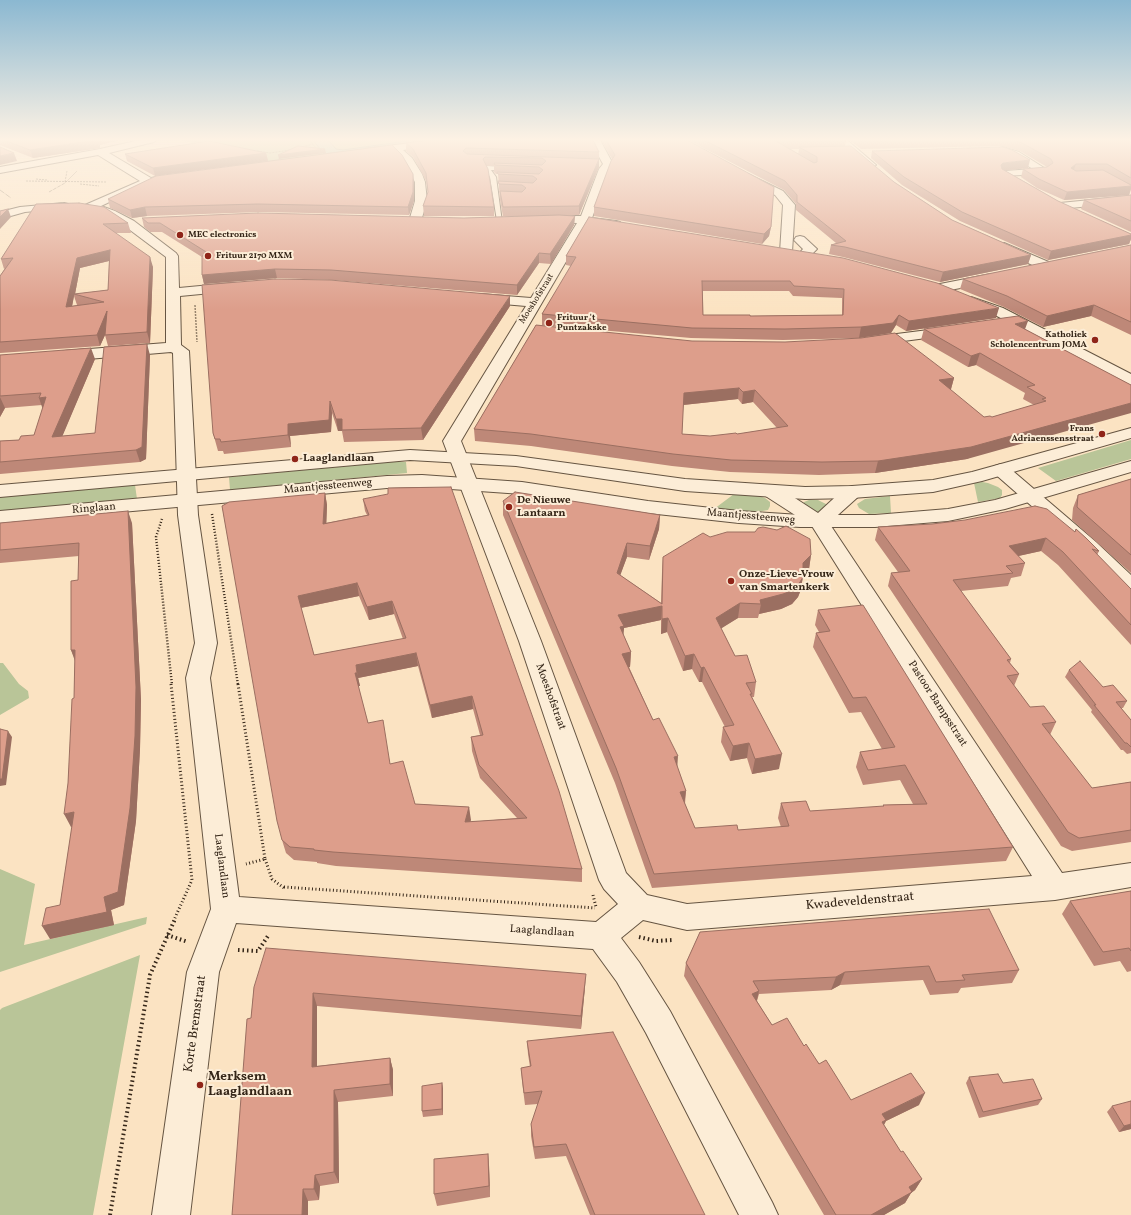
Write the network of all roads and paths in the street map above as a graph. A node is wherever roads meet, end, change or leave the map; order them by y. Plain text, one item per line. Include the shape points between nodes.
1 (495, 196) edge
2 (113, 197) edge
3 (421, 197) edge
4 (594, 197) edge
5 (782, 197) edge
6 (1131, 199) edge
7 (1049, 200) edge
8 (1, 202) dead end
9 (1060, 206) junction
10 (89, 207) junction
11 (15, 211) junction
12 (0, 216) edge
13 (1080, 216) edge
14 (536, 219) edge
15 (514, 220) edge
16 (585, 220) junction
17 (147, 221) edge
18 (428, 221) edge
19 (486, 221) edge
20 (500, 221) junction
21 (130, 224) junction
22 (630, 227) edge
23 (800, 240) dead end
24 (997, 244) edge
25 (770, 249) edge
26 (786, 252) junction
27 (804, 255) junction
28 (820, 258) edge
29 (1061, 263) edge
30 (1046, 266) junction
31 (1023, 271) edge
32 (1000, 276) edge
33 (925, 284) edge
34 (243, 286) edge
35 (940, 288) junction
36 (172, 293) junction
37 (467, 297) edge
38 (535, 303) junction
39 (1015, 321) junction
40 (993, 324) edge
41 (963, 329) edge
42 (859, 343) edge
43 (174, 347) junction
44 (47, 357) edge
45 (1131, 380) edge
46 (1131, 433) edge
47 (457, 457) junction
48 (1131, 466) edge
49 (1001, 470) junction
50 (186, 475) junction
51 (469, 483) junction
52 (0, 491) edge
53 (771, 491) junction
54 (852, 492) junction
55 (1032, 496) junction
56 (215, 498) junction
57 (176, 501) junction
58 (0, 518) edge
59 (819, 522) junction
60 (1131, 587) edge
61 (221, 871) junction
62 (1131, 875) edge
63 (192, 880) junction
64 (1055, 886) junction
65 (284, 887) dead end
66 (638, 906) junction
67 (226, 908) junction
68 (602, 925) junction
69 (110, 1215) edge
70 (171, 1215) edge
71 (760, 1215) edge

1 - 20 lane
2 - 10 street
3 - 18 street via 411,221
4 - 16 street, Moeshofstraat
5 - 26 street via 789,205
6 - 9 street
7 - 9 street
8 - 11 street
9 - 13 street
10 - 11 street via 57,206
10 - 21 street, Laaglandlaan via 111,213
11 - 12 street
14 - 16 street
15 - 20 street
16 - 22 street
16 - 38 street, Moeshofstraat
17 - 21 street
19 - 20 street
21 - 36 street, Laaglandlaan via 172,256
23 - 27 street via 811,249
24 - 30 street
25 - 26 street
26 - 27 street
27 - 28 street
29 - 30 street
30 - 31 street
32 - 35 street
33 - 35 street
34 - 36 street
35 - 39 street via 998,311
36 - 43 street, Laaglandlaan
37 - 38 street
38 - 47 street, Moeshofstraat via 525,329 452,441
39 - 40 street
39 - 45 street
41 - 42 street
43 - 44 street
43 - 50 street, Laaglandlaan via 181,351
46 - 49 street
47 - 50 street via 410,455
47 - 51 street
47 - 53 street via 516,461 684,485
48 - 55 street, Maantjessteenweg
49 - 54 street via 933,486
49 - 55 street
50 - 52 street
50 - 57 street, Laaglandlaan
51 - 56 street, Maantjessteenweg via 422,480 387,482
51 - 59 street, Maantjessteenweg via 522,488 656,508
51 - 66 street, Moeshofstraat via 537,662 614,880
53 - 54 street
53 - 59 street, Pastoor Bampsstraat
54 - 59 street
55 - 59 street, Maantjessteenweg via 948,514 875,521
55 - 60 street
56 - 57 street, Maantjessteenweg
56 - 61 path via 211,510 265,859
57 - 58 street, Ringlaan
57 - 61 street, Laaglandlaan via 206,643 198,678
57 - 63 path via 164,515 156,537
59 - 64 street, Pastoor Bampsstraat
61 - 63 path
61 - 67 street, Laaglandlaan
62 - 64 street, Kwadeveldenstraat
63 - 69 path via 150,975
64 - 66 street, Kwadeveldenstraat via 687,917
65 - 68 path via 596,908
66 - 68 street
67 - 68 street, Laaglandlaan
67 - 70 street, Korte Bremstraat via 203,972
68 - 71 street via 658,1022

